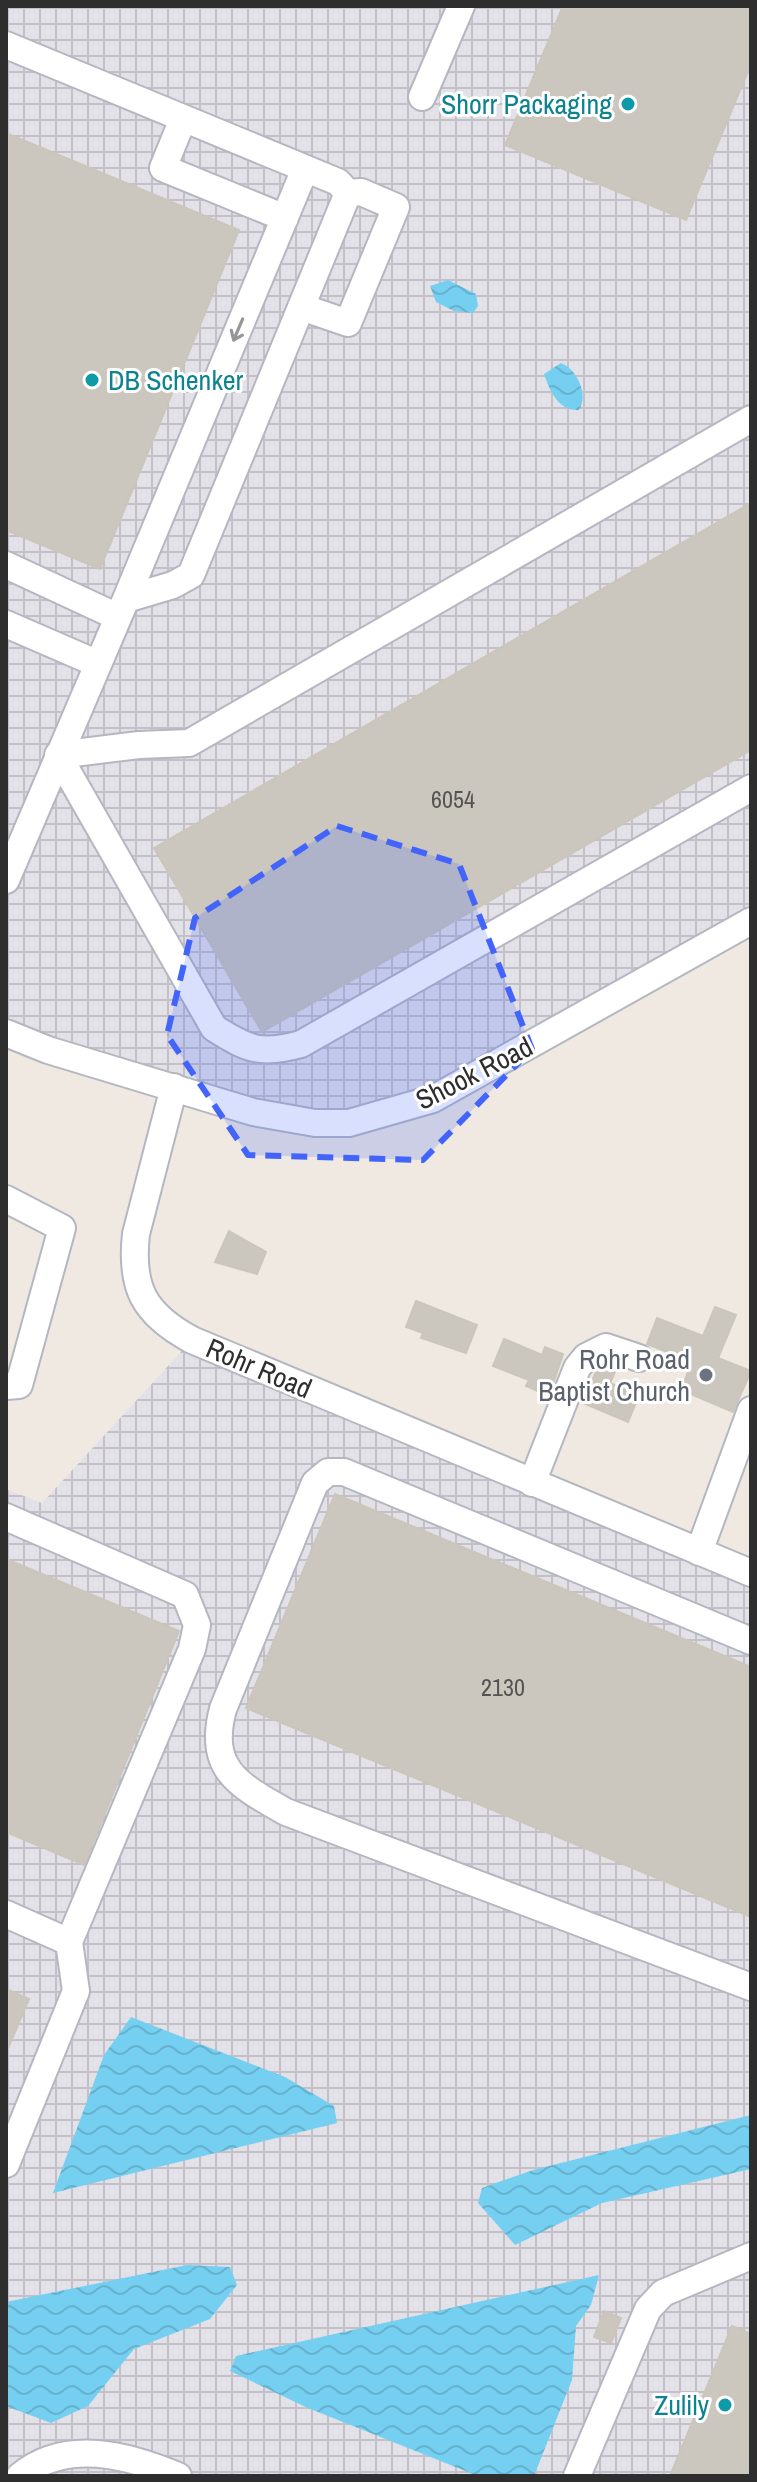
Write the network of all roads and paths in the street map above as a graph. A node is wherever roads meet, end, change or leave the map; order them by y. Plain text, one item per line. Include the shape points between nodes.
1 (461, 6) edge
2 (6, 45) edge
3 (422, 97) dead end
4 (183, 119) junction
5 (305, 169) junction
6 (348, 193) junction
7 (285, 218) junction
8 (301, 307) junction
9 (751, 419) edge
10 (6, 565) edge
11 (122, 608) junction
12 (6, 624) edge
13 (96, 663) junction
14 (58, 755) junction
15 (751, 788) edge
16 (6, 880) edge
17 (751, 921) edge
18 (6, 1033) edge
19 (174, 1087) junction
20 (6, 1199) edge
21 (639, 1358) dead end
22 (6, 1386) edge
23 (751, 1410) edge
24 (532, 1483) junction
25 (6, 1517) edge
26 (699, 1552) junction
27 (751, 1573) edge
28 (751, 1641) edge
29 (6, 1914) edge
30 (69, 1942) junction
31 (751, 1987) edge
32 (6, 2164) edge
33 (751, 2256) edge
34 (20, 2476) edge
35 (178, 2476) edge
36 (577, 2476) edge

1 - 3 street
2 - 4 street
4 - 5 street
4 - 7 street via 163,168
5 - 6 street via 338,182
5 - 7 street
6 - 8 street
6 - 8 street via 361,192 396,207 348,323
7 -> 11 street
8 - 11 street via 191,575
9 - 14 street via 189,743
10 - 11 street
11 - 13 street
12 - 13 street
13 - 14 street
14 - 15 street via 214,1028 257,1051 274,1052 301,1044
14 - 16 street
17 - 19 street, Shook Road via 433,1099 372,1119 333,1124 279,1118
18 - 19 street
19 - 24 street, Rohr Road via 133,1257 142,1299 156,1316 192,1340
20 - 22 street via 62,1228 19,1385
21 - 24 street via 606,1347 586,1357
23 - 26 street
24 - 26 street, Rohr Road
25 - 30 street via 185,1595 197,1625 192,1649
26 - 27 street, Rohr Road
28 - 31 street via 344,1472 328,1472 315,1483 216,1734 220,1760 244,1788 286,1812
29 - 30 street
30 - 32 street via 76,1991
33 - 36 street via 663,2293 648,2309
34 - 35 street via 65,2455 98,2452

